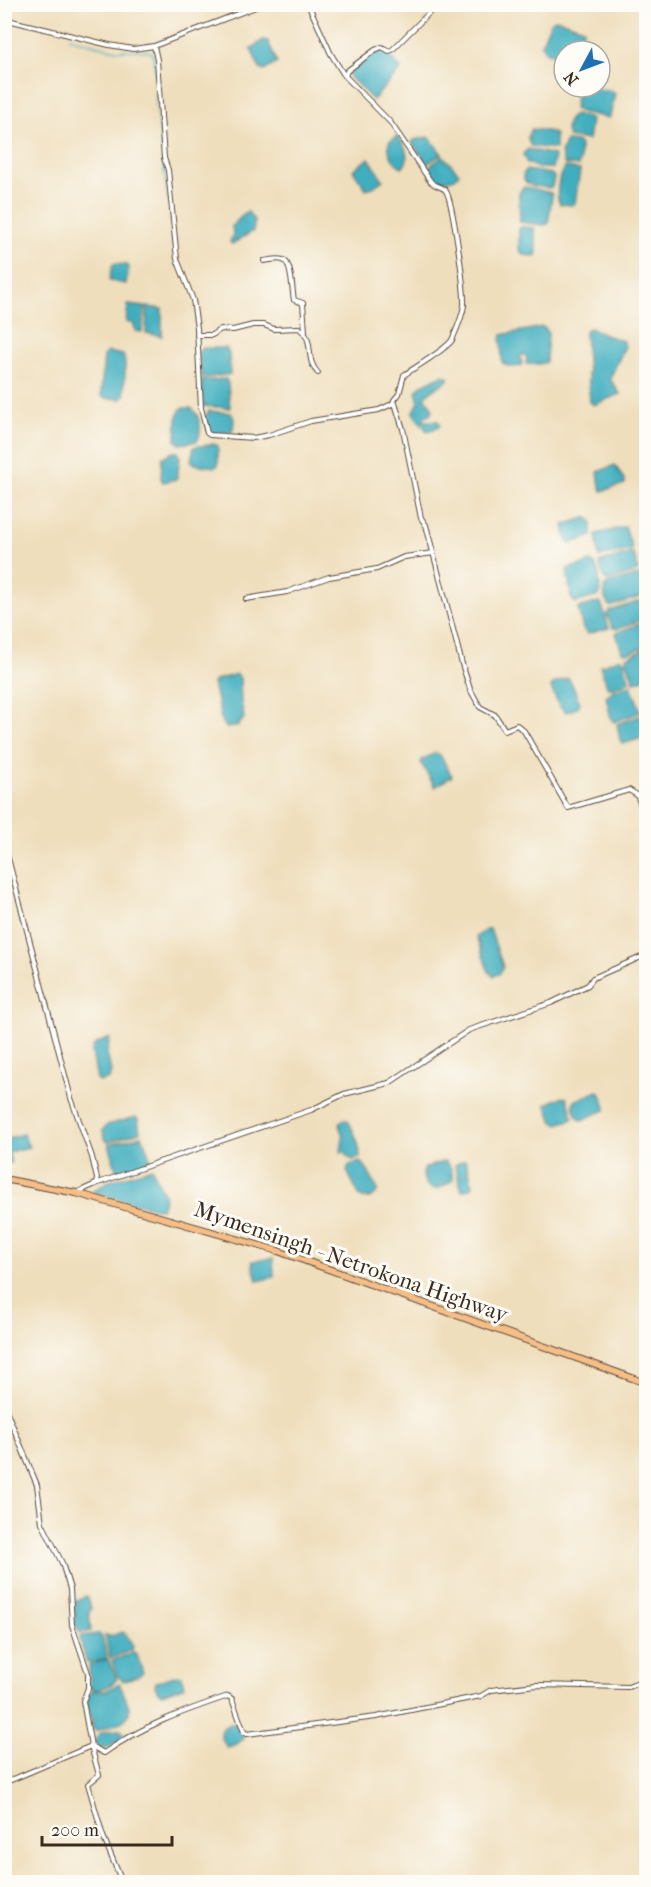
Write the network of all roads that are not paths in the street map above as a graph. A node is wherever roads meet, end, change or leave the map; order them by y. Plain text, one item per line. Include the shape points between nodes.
1 (263, 4) edge
2 (308, 4) edge
3 (438, 4) edge
4 (4, 20) edge
5 (154, 46) junction
6 (345, 76) junction
7 (264, 261) dead end
8 (305, 333) junction
9 (197, 335) junction
10 (318, 373) dead end
11 (394, 400) junction
12 (434, 553) junction
13 (246, 599) dead end
14 (646, 819) edge
15 (4, 843) edge
16 (646, 955) edge
17 (4, 1179) edge
18 (98, 1183) junction
19 (76, 1193) junction
20 (646, 1383) edge
21 (4, 1404) edge
22 (646, 1680) edge
23 (91, 1746) junction
24 (4, 1783) edge
25 (122, 1882) edge

1 - 5 street
2 - 6 street
3 - 6 street via 392,50 375,50
4 - 5 street via 109,45 133,49
5 - 9 street via 177,259 193,300
6 - 11 street via 390,122 431,182 446,191 459,258 464,306 451,342 404,375
7 - 8 street via 288,263 294,300 303,303
8 - 9 street via 299,328 274,330 264,325
8 - 10 street via 312,365
9 - 11 street via 201,408 210,435 253,438 311,421 379,410
11 - 12 street via 421,518
12 - 13 street via 404,557 373,570
12 - 14 street via 462,664 480,707 495,715 505,730 517,725 524,731 568,808 629,790 637,795
15 - 18 street via 71,1098
16 - 18 street via 593,978 588,985 551,1003 469,1030 389,1083 344,1094 311,1110
17 - 19 main road, Mymensingh - Netrokona Highway
18 - 19 street
19 - 20 main road, Mymensingh - Netrokona Highway via 278,1251
21 - 23 street via 37,1485 42,1523 70,1589 72,1625 88,1673 83,1701
22 - 23 street via 628,1687 536,1685 491,1690 481,1696 376,1717 247,1734 228,1696 174,1714 104,1753
23 - 24 street
23 - 25 street via 99,1775 88,1784

